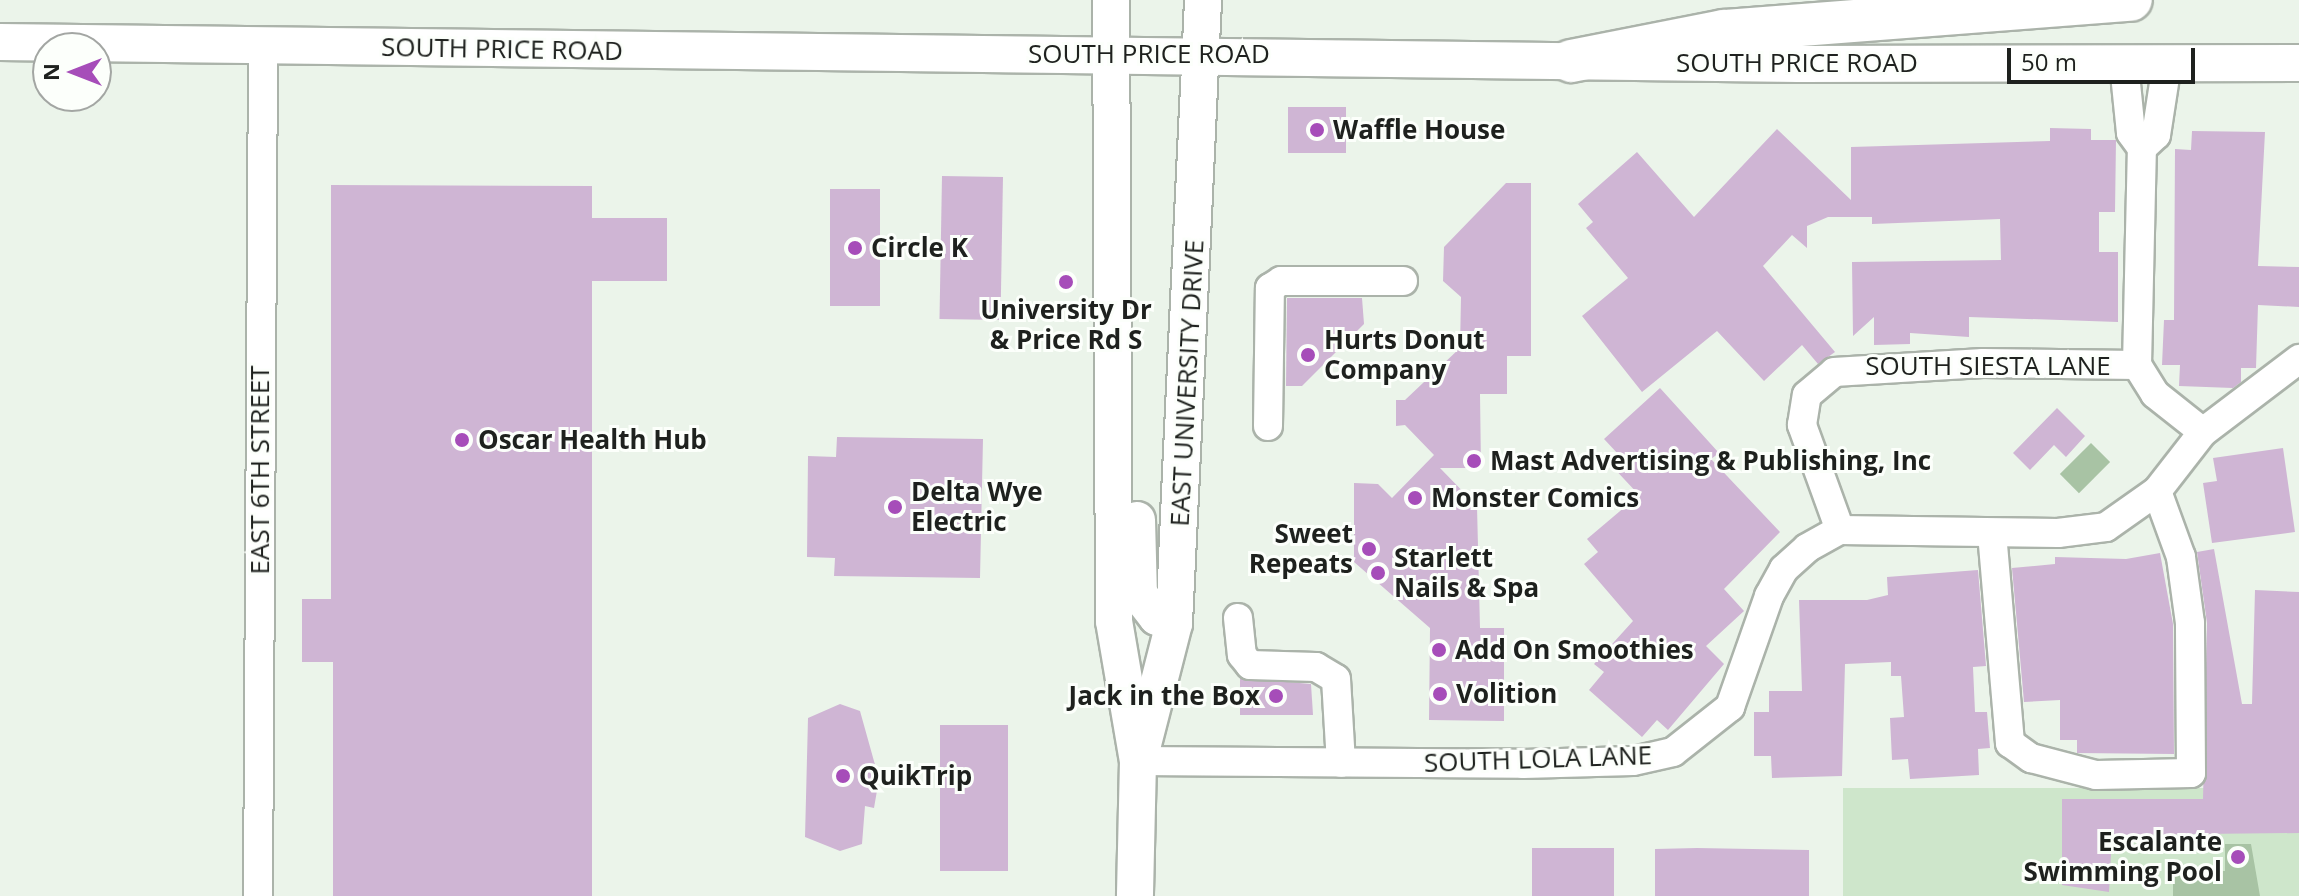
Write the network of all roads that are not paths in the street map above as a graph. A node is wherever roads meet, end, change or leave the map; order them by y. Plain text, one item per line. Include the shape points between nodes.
1 (1111, 0) edge
2 (1203, 0) edge
3 (2131, 0) edge
4 (0, 42) edge
5 (263, 45) junction
6 (1111, 54) junction
7 (1203, 54) junction
8 (1571, 61) junction
9 (2299, 63) edge
10 (2124, 64) junction
11 (2167, 64) junction
12 (2142, 148) junction
13 (1403, 281) dead end
14 (2299, 359) edge
15 (2137, 365) junction
16 (1112, 386) junction
17 (1268, 426) dead end
18 (2203, 432) junction
19 (2157, 491) junction
20 (1840, 530) junction
21 (1992, 533) junction
22 (1238, 618) dead end
23 (1174, 623) junction
24 (1138, 761) junction
25 (1341, 763) junction
26 (258, 896) edge
27 (1135, 896) edge

1 - 6 main road, EAST UNIVERSITY DRIVE
2 - 7 main road, EAST UNIVERSITY DRIVE
3 - 8 highway via 1724,31
4 - 5 main road, SOUTH PRICE ROAD
5 - 6 main road, SOUTH PRICE ROAD
5 - 26 street, EAST 6TH STREET
6 - 7 main road, SOUTH PRICE ROAD
6 - 16 main road, EAST UNIVERSITY DRIVE
7 - 8 main road, SOUTH PRICE ROAD
7 - 23 main road, EAST UNIVERSITY DRIVE
8 - 10 main road, SOUTH PRICE ROAD
9 - 11 main road, SOUTH PRICE ROAD
10 - 11 main road, SOUTH PRICE ROAD
10 - 12 street via 2131,133
11 - 12 street via 2156,135
12 - 15 street
13 - 17 street via 1281,281 1270,288
14 - 18 street
15 - 18 street, SOUTH SIESTA LANE via 2155,394
15 - 20 street, SOUTH SIESTA LANE via 1855,366 1818,380 1807,395 1802,425
16 - 23 main road via 1136,453 1139,594 1157,617
16 - 24 main road, EAST UNIVERSITY DRIVE via 1114,621
18 - 19 street
19 - 21 street via 2106,527
19 - 21 street via 2181,557 2190,623 2191,773 2096,775 2031,758 2010,743
20 - 21 street
20 - 25 street, SOUTH LOLA LANE via 1784,569 1730,707 1673,752 1633,761
22 - 25 street via 1242,655 1250,665 1316,667 1336,679
23 - 24 main road, EAST UNIVERSITY DRIVE
24 - 25 street, SOUTH LOLA LANE
24 - 27 main road, EAST UNIVERSITY DRIVE

